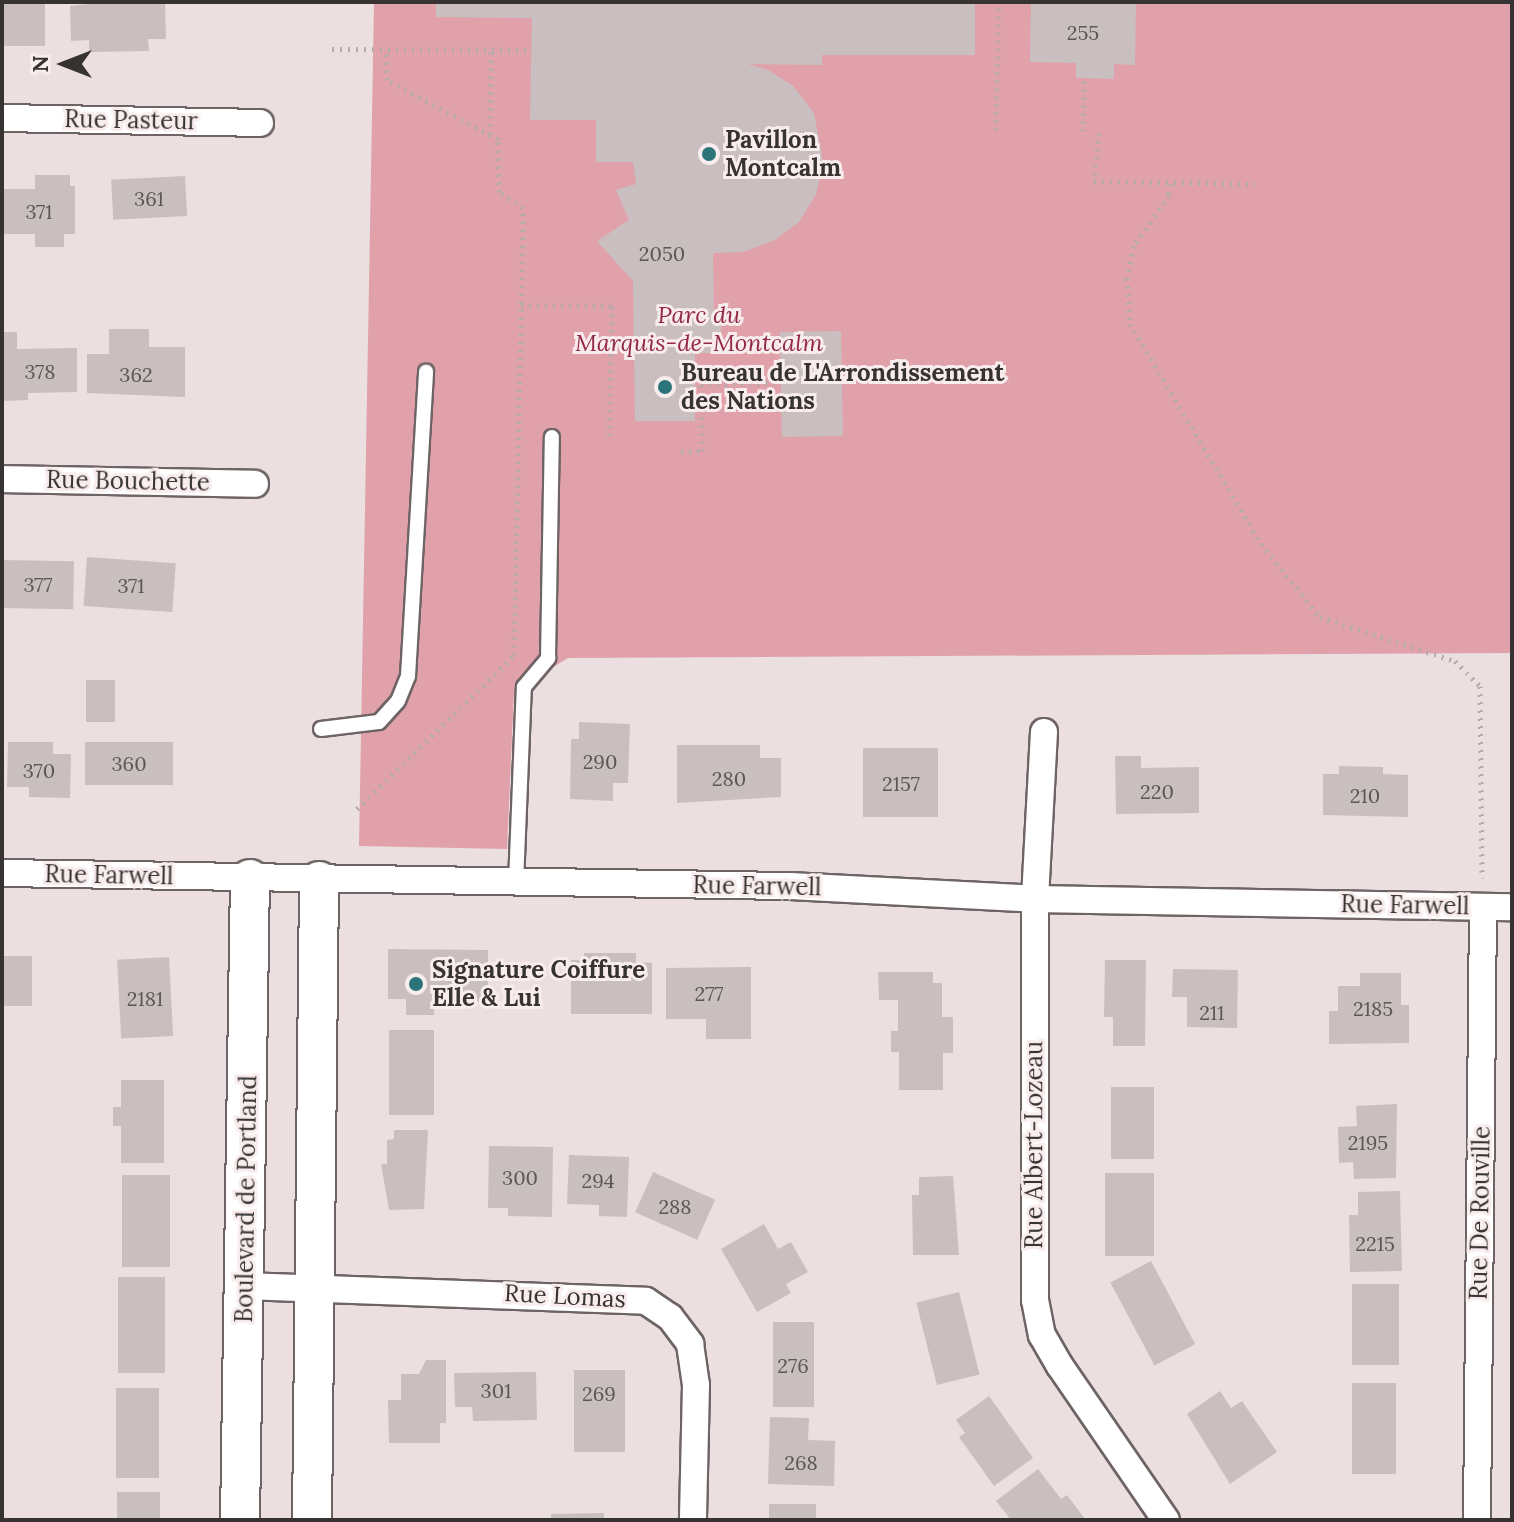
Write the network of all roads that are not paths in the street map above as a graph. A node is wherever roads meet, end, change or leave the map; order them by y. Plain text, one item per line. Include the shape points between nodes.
1 (2, 118) edge
2 (260, 123) dead end
3 (426, 372) dead end
4 (552, 437) dead end
5 (2, 479) edge
6 (255, 484) dead end
7 (321, 729) dead end
8 (1044, 732) dead end
9 (2, 873) edge
10 (250, 879) junction
11 (319, 881) junction
12 (516, 883) junction
13 (1035, 899) junction
14 (1483, 907) junction
15 (1512, 907) edge
16 (244, 1286) junction
17 (315, 1287) junction
18 (240, 1520) edge
19 (312, 1520) edge
20 (693, 1520) edge
21 (1166, 1520) edge
22 (1477, 1520) edge

1 - 2 street, Rue Pasteur
3 - 7 lane via 408,676 398,701 379,722
4 - 12 lane via 548,658 524,687
5 - 6 street, Rue Bouchette
8 - 13 street, Rue Albert-Lozeau
9 - 10 street, Rue Farwell
10 - 11 street, Rue Farwell
10 - 16 main road, Boulevard de Portland
11 - 12 street, Rue Farwell
11 - 17 main road
12 - 13 street, Rue Farwell via 790,886
13 - 14 street, Rue Farwell
13 - 21 street, Rue Albert-Lozeau via 1037,1312 1042,1335 1060,1366
14 - 15 street, Rue Farwell
14 - 22 street, Rue De Rouville
16 - 17 street, Rue Lomas
16 - 18 main road, Boulevard de Portland
17 - 19 main road
17 - 20 street, Rue Lomas via 646,1301 670,1317 690,1344 696,1385

